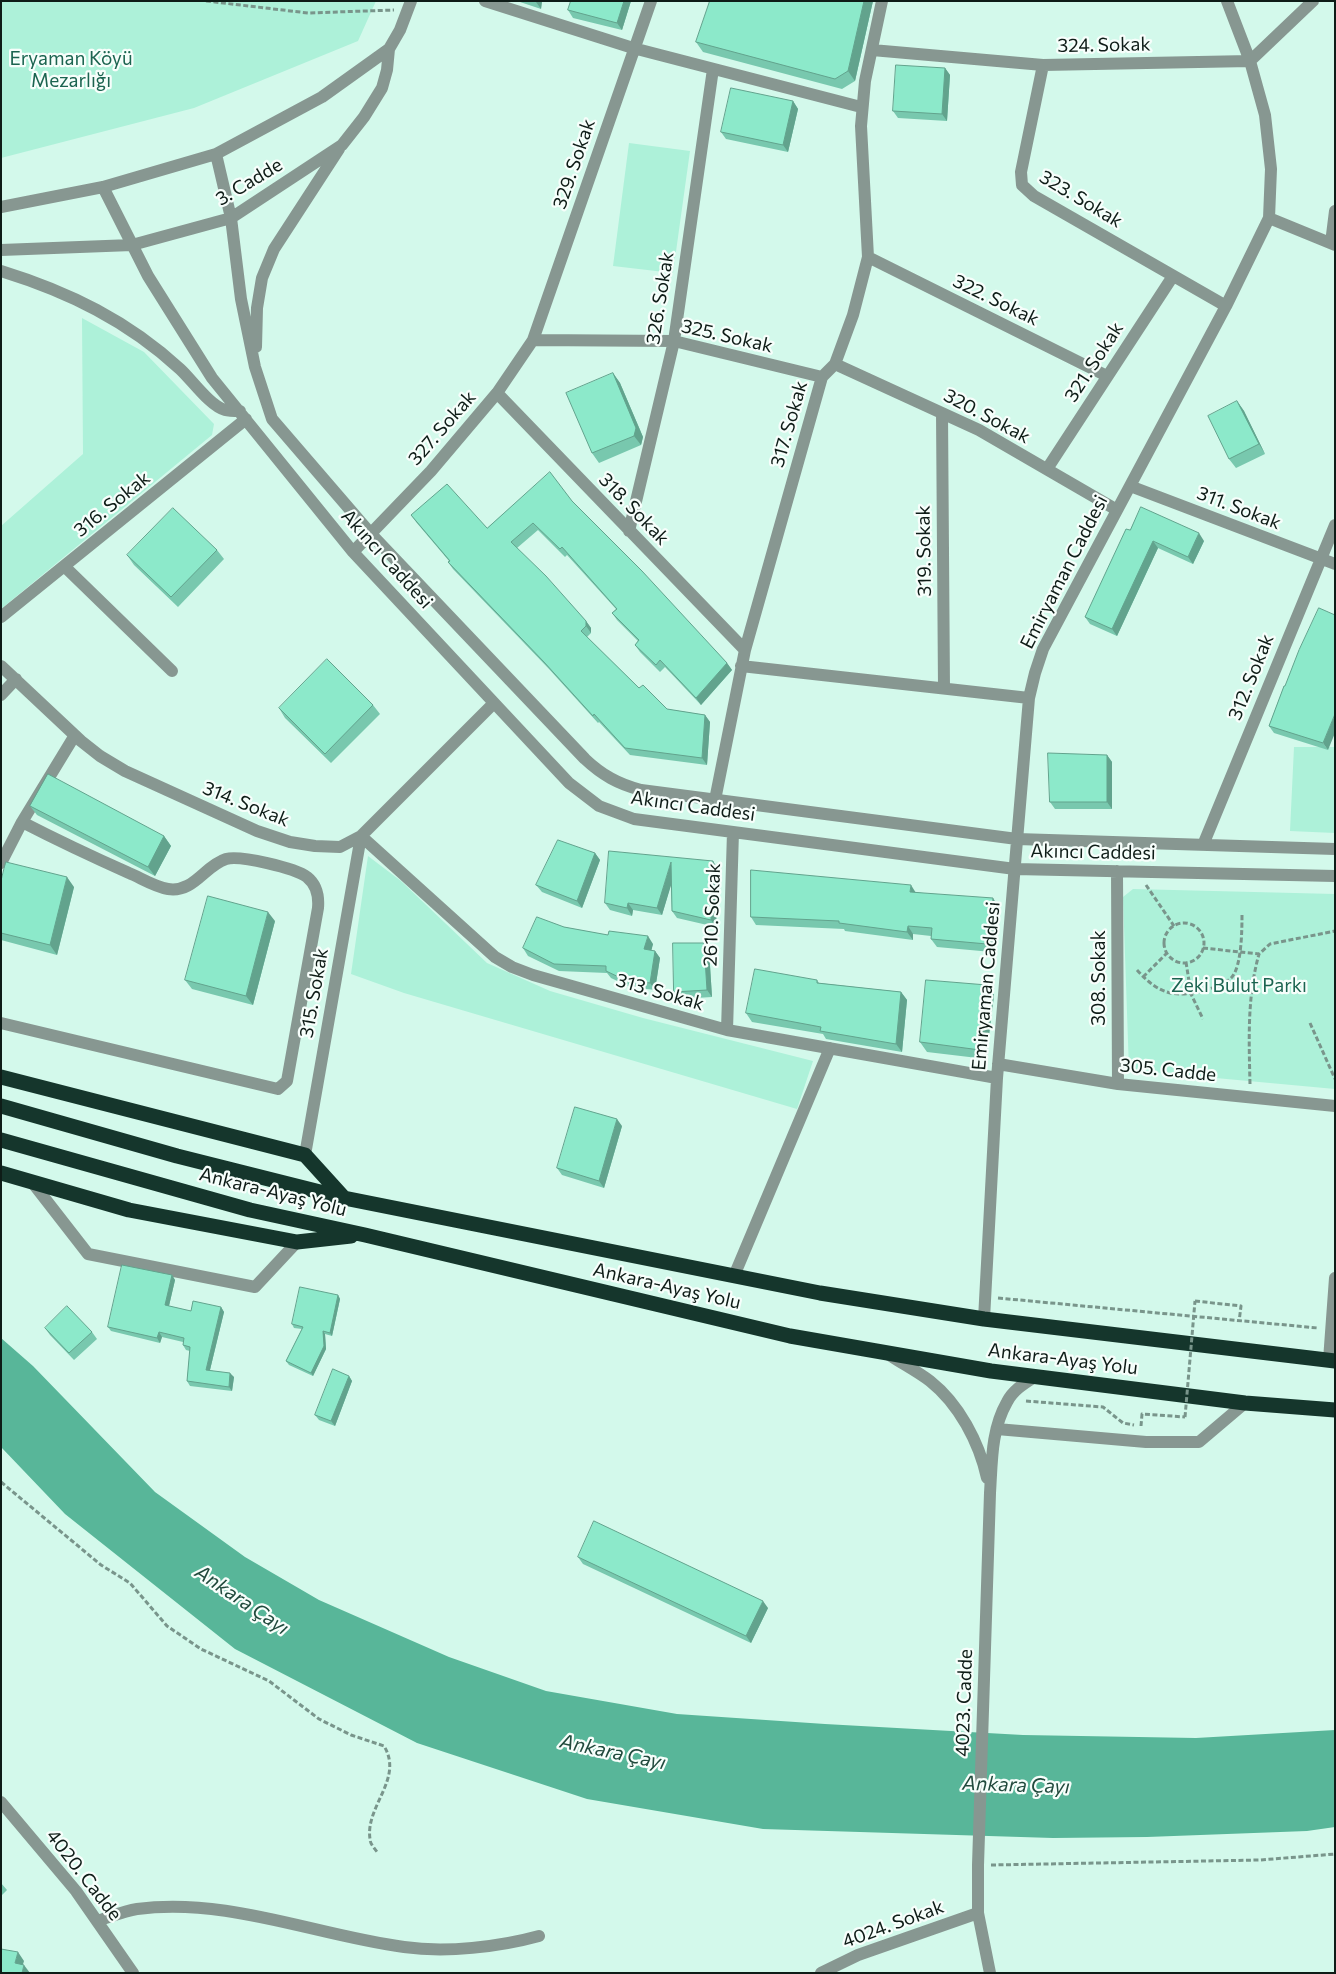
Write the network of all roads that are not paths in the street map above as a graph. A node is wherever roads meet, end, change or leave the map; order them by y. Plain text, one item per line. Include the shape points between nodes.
1 (485, 1) edge
2 (651, 1) edge
3 (882, 1) edge
4 (1227, 1) edge
5 (1313, 1) edge
6 (410, 6) edge
7 (633, 48) junction
8 (389, 49) junction
9 (872, 50) junction
10 (1250, 61) junction
11 (1043, 65) junction
12 (713, 69) junction
13 (862, 107) junction
14 (342, 145) junction
15 (216, 154) junction
16 (103, 187) junction
17 (1, 208) edge
18 (1335, 212) edge
19 (231, 218) junction
20 (1269, 218) junction
21 (1333, 244) edge
22 (132, 245) junction
23 (1, 250) edge
24 (868, 257) junction
25 (1, 271) edge
26 (1173, 276) junction
27 (1226, 306) junction
28 (533, 340) junction
29 (674, 342) junction
30 (835, 364) junction
31 (255, 367) junction
32 (1108, 376) junction
33 (822, 378) junction
34 (497, 393) junction
35 (942, 413) junction
36 (243, 415) junction
37 (1047, 470) junction
38 (1130, 486) junction
39 (1117, 510) junction
40 (1335, 525) edge
41 (629, 531) junction
42 (371, 534) junction
43 (353, 552) junction
44 (1320, 558) junction
45 (1335, 564) edge
46 (64, 566) junction
47 (1, 617) edge
48 (745, 650) junction
49 (1, 666) edge
50 (741, 666) junction
51 (172, 671) dead end
52 (16, 679) junction
53 (944, 688) junction
54 (1, 695) edge
55 (1030, 698) junction
56 (494, 703) junction
57 (75, 734) junction
58 (715, 800) junction
59 (22, 822) junction
60 (733, 832) junction
61 (361, 836) junction
62 (1017, 839) junction
63 (1202, 845) junction
64 (1335, 849) edge
65 (1, 863) edge
66 (1015, 869) junction
67 (1117, 871) junction
68 (1335, 876) edge
69 (1, 1023) edge
70 (727, 1030) junction
71 (830, 1048) junction
72 (998, 1064) junction
73 (1, 1077) edge
74 (997, 1078) junction
75 (1118, 1084) junction
76 (1, 1106) edge
77 (1335, 1106) edge
78 (1, 1140) edge
79 (305, 1155) junction
80 (1, 1173) edge
81 (32, 1182) junction
82 (344, 1198) junction
83 (365, 1235) junction
84 (297, 1242) junction
85 (734, 1276) junction
86 (1335, 1278) edge
87 (984, 1319) junction
88 (884, 1352) junction
89 (1332, 1360) edge
90 (1036, 1376) junction
91 (1245, 1403) junction
92 (1335, 1410) edge
93 (997, 1429) junction
94 (990, 1493) junction
95 (1, 1802) edge
96 (978, 1913) junction
97 (97, 1921) junction
98 (539, 1936) dead end
99 (133, 1973) edge
100 (821, 1973) edge
101 (990, 1973) edge

1 - 7 street
2 - 7 street, 329. Sokak
3 - 9 street, 317. Sokak
4 - 10 street, Emiryaman Caddesi
5 - 10 street
6 - 8 street, 3. Cadde
7 - 12 street
7 - 28 street, 329. Sokak
8 - 14 street, 3. Cadde via 382,88
8 - 15 street, 3. Cadde via 322,97
9 - 11 street, 324. Sokak
9 - 13 street, 317. Sokak
10 - 11 street, 324. Sokak
10 - 20 street, Emiryaman Caddesi via 1265,115 1271,169
11 - 26 street, 323. Sokak via 1021,172 1022,186
12 - 13 street
12 - 29 street, 326. Sokak
13 - 24 street, 317. Sokak
14 - 19 street, 3. Cadde
14 - 31 street via 274,249 262,278
15 - 16 street, 3. Cadde
15 - 19 street, Akıncı Caddesi
16 - 17 street, 3. Cadde
16 - 22 street, Akıncı Caddesi
18 - 21 street
19 - 22 street, 3. Cadde
19 - 31 street, Akıncı Caddesi via 241,300
20 - 21 street
20 - 27 street, Emiryaman Caddesi
22 - 23 street, 3. Cadde
22 - 36 street, Akıncı Caddesi via 212,378
24 - 30 street, 317. Sokak via 853,315
24 - 32 street, 322. Sokak
25 - 36 street via 70,296 115,319 155,346 214,404
26 - 27 street, 323. Sokak
26 - 32 street, 321. Sokak
27 - 38 street, Emiryaman Caddesi
28 - 29 street, 325. Sokak
28 - 34 street, 327. Sokak
29 - 33 street, 325. Sokak
29 - 41 street, 326. Sokak
30 - 33 street, 317. Sokak
30 - 35 street, 320. Sokak
31 - 42 street, Akıncı Caddesi via 272,420
32 - 37 street, 321. Sokak
33 - 48 street, 317. Sokak
34 - 41 street, 318. Sokak
34 - 42 street, 327. Sokak via 431,471
35 - 37 street, 320. Sokak
35 - 53 street, 319. Sokak
36 - 43 street, Akıncı Caddesi
36 - 46 street, 316. Sokak
37 - 39 street, 320. Sokak
38 - 39 street, Emiryaman Caddesi
38 - 44 street, 311. Sokak
39 - 55 street, Emiryaman Caddesi via 1043,649
40 - 44 street, 312. Sokak
41 - 48 street, 318. Sokak
42 - 43 street, 327. Sokak
42 - 58 street, Akıncı Caddesi via 596,769 609,779 632,788
43 - 56 street, Akıncı Caddesi
44 - 45 street, 311. Sokak
44 - 63 street, 312. Sokak
46 - 47 street, 316. Sokak
46 - 51 street
48 - 50 street, 317. Sokak
49 - 52 street, 314. Sokak
50 - 53 street
50 - 58 street, 317. Sokak
52 - 54 street
52 - 57 street, 314. Sokak
53 - 55 street
55 - 62 street, Emiryaman Caddesi
56 - 60 street, Akıncı Caddesi via 569,783 599,806 634,819
56 - 61 street, 314. Sokak
57 - 59 street
57 - 61 street, 314. Sokak via 100,756 125,771 257,831 315,846 340,847
58 - 62 street, Akıncı Caddesi
59 - 65 street
59 - 69 street via 165,889 186,887 215,863 232,857 293,871 306,876 315,887 318,908 287,1081 278,1088
60 - 66 street, Akıncı Caddesi
60 - 70 street, 2610. Sokak
61 - 70 street, 313. Sokak via 495,957 512,967
61 - 79 street, 315. Sokak
62 - 63 street, Akıncı Caddesi
62 - 66 street, Emiryaman Caddesi
63 - 64 street, Akıncı Caddesi
66 - 67 street, Akıncı Caddesi
66 - 72 street, Emiryaman Caddesi
67 - 68 street, Akıncı Caddesi
67 - 75 street, 308. Sokak
70 - 71 street, 313. Sokak
71 - 74 street, 313. Sokak
71 - 85 street
72 - 74 street, Emiryaman Caddesi
72 - 75 street, 305. Cadde
73 - 79 highway
74 - 87 street, Emiryaman Caddesi
75 - 77 street, 305. Cadde
76 - 82 highway, Ankara-Ayaş Yolu via 177,1156
78 - 83 highway, Ankara-Ayaş Yolu via 250,1210
79 - 82 highway
80 - 81 highway
81 - 84 highway via 129,1210
81 - 84 street via 88,1254 255,1287
82 - 85 highway, Ankara-Ayaş Yolu
83 - 84 highway
83 - 88 highway, Ankara-Ayaş Yolu via 790,1336
85 - 87 highway, Ankara-Ayaş Yolu
86 - 89 street
87 - 89 highway, Ankara-Ayaş Yolu
88 - 90 highway, Ankara-Ayaş Yolu
88 - 94 street, 4023. Cadde via 930,1380 949,1400 966,1424 983,1460
90 - 91 highway, Ankara-Ayaş Yolu
90 - 93 street, 4023. Cadde via 1009,1399
91 - 92 highway, Ankara-Ayaş Yolu
91 - 93 street via 1199,1442 1146,1442
93 - 94 street, 4023. Cadde
94 - 96 street, 4023. Cadde
95 - 97 street, 4020. Cadde
96 - 100 street, 4024. Sokak via 858,1955
96 - 101 street, 4023. Cadde
97 - 98 street via 135,1909 186,1906 405,1947 510,1944
97 - 99 street, 4020. Cadde

